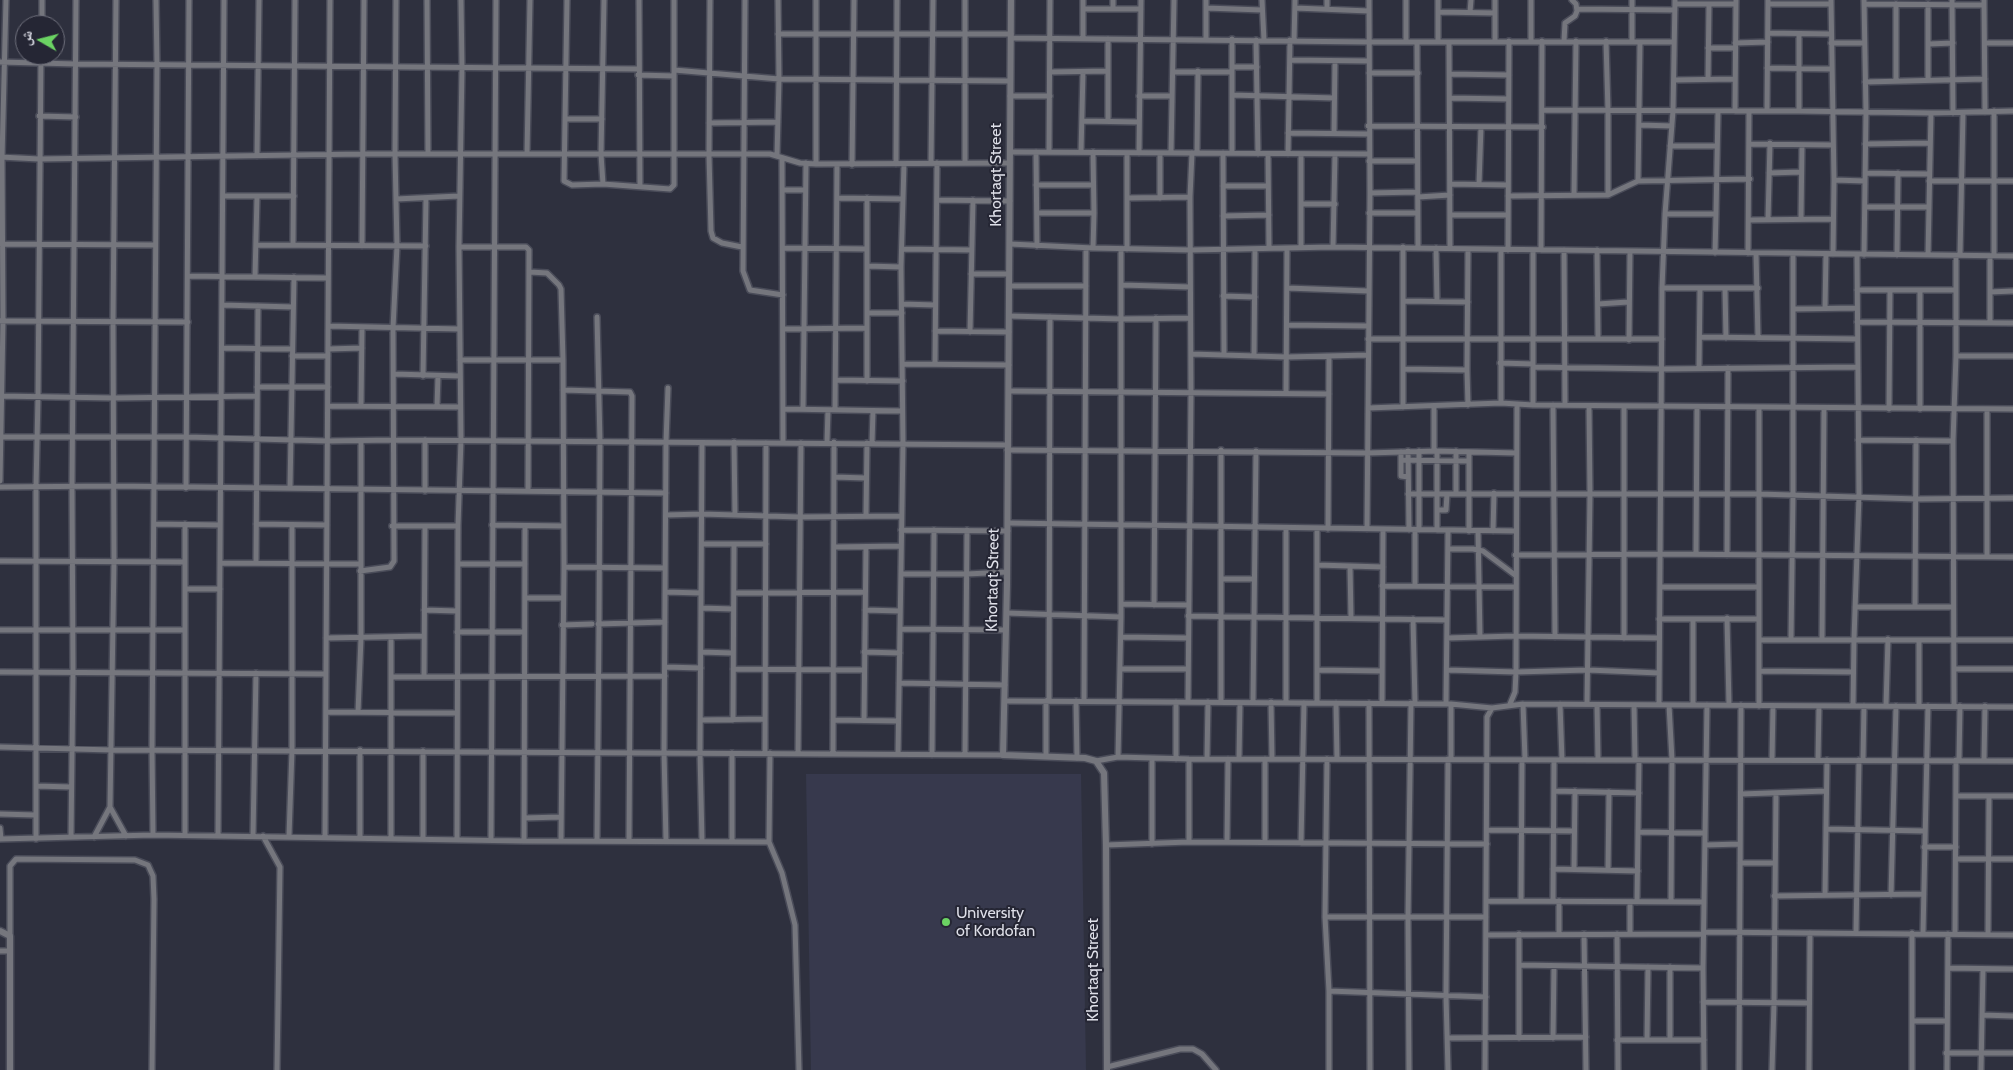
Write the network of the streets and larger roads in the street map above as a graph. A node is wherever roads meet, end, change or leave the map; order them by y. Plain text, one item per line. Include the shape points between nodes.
1 (6, 0) edge
2 (42, 0) edge
3 (76, 0) edge
4 (116, 0) edge
5 (156, 0) edge
6 (189, 0) edge
7 (224, 0) edge
8 (259, 0) edge
9 (295, 0) edge
10 (330, 0) edge
11 (364, 0) edge
12 (396, 0) edge
13 (427, 0) edge
14 (461, 0) edge
15 (496, 0) edge
16 (530, 0) edge
17 (567, 0) edge
18 (604, 0) edge
19 (639, 0) edge
20 (674, 0) edge
21 (710, 0) edge
22 (745, 0) edge
23 (778, 0) edge
24 (816, 0) edge
25 (854, 0) edge
26 (897, 0) edge
27 (933, 0) edge
28 (966, 0) edge
29 (1011, 0) edge
30 (1050, 0) edge
31 (1083, 0) edge
32 (1114, 0) edge
33 (1141, 0) edge
34 (1174, 0) edge
35 (1206, 0) edge
36 (1236, 0) edge
37 (1262, 0) edge
38 (1295, 0) edge
39 (1327, 0) edge
40 (1369, 0) edge
41 (1406, 0) edge
42 (1438, 0) edge
43 (1471, 0) edge
44 (1495, 0) edge
45 (1531, 0) edge
46 (1572, 0) edge
47 (1632, 0) edge
48 (1675, 2) edge
49 (1736, 2) edge
50 (1768, 2) edge
51 (1831, 2) edge
52 (1864, 2) edge
53 (1952, 2) edge
54 (1984, 2) edge
55 (1709, 4) junction
56 (1896, 4) junction
57 (1928, 4) junction
58 (1206, 8) junction
59 (1236, 8) junction
60 (1295, 8) junction
61 (1083, 9) junction
62 (1113, 9) junction
63 (1141, 9) junction
64 (1577, 9) junction
65 (1632, 9) junction
66 (1262, 10) junction
67 (1327, 10) junction
68 (1675, 10) junction
69 (1369, 11) junction
70 (1438, 12) junction
71 (1470, 12) junction
72 (1495, 12) junction
73 (42, 15) edge
74 (1768, 33) junction
75 (778, 34) junction
76 (816, 34) junction
77 (853, 34) junction
78 (896, 34) junction
79 (932, 34) junction
80 (1799, 34) junction
81 (1831, 34) junction
82 (965, 35) junction
83 (1011, 36) junction
84 (1083, 38) junction
85 (1050, 39) junction
86 (1108, 39) junction
87 (1140, 39) junction
88 (1173, 39) junction
89 (1206, 39) junction
90 (1232, 39) junction
91 (1256, 40) junction
92 (1264, 40) junction
93 (1292, 41) junction
94 (1495, 41) junction
95 (1509, 41) junction
96 (1531, 41) junction
97 (1542, 41) junction
98 (1564, 41) junction
99 (1576, 41) junction
100 (1369, 42) junction
101 (1406, 42) junction
102 (1417, 42) junction
103 (1438, 42) junction
104 (1449, 42) junction
105 (1606, 42) junction
106 (1632, 42) junction
107 (1640, 42) junction
108 (1674, 42) junction
109 (1768, 42) junction
110 (1831, 43) junction
111 (1864, 43) junction
112 (1953, 43) junction
113 (1985, 43) junction
114 (2013, 43) edge
115 (1929, 44) junction
116 (1735, 46) junction
117 (1708, 48) junction
118 (1290, 60) junction
119 (1334, 61) junction
120 (1369, 61) junction
121 (2, 62) edge
122 (15, 62) edge
123 (65, 64) edge
124 (76, 64) junction
125 (41, 65) edge
126 (116, 65) junction
127 (157, 65) junction
128 (188, 65) junction
129 (224, 66) junction
130 (259, 66) junction
131 (295, 66) junction
132 (329, 67) junction
133 (363, 67) junction
134 (1257, 67) junction
135 (396, 68) junction
136 (428, 68) junction
137 (462, 68) junction
138 (496, 68) junction
139 (603, 68) junction
140 (1767, 68) junction
141 (1800, 68) junction
142 (529, 69) junction
143 (566, 69) junction
144 (1232, 69) junction
145 (1832, 69) junction
146 (674, 70) junction
147 (1108, 71) junction
148 (1198, 71) junction
149 (638, 72) junction
150 (709, 72) junction
151 (1050, 72) junction
152 (1083, 72) junction
153 (1173, 72) junction
154 (1369, 73) junction
155 (1418, 73) junction
156 (1450, 74) junction
157 (1508, 75) junction
158 (674, 76) junction
159 (744, 77) junction
160 (779, 79) junction
161 (1708, 79) junction
162 (1735, 79) junction
163 (1985, 79) junction
164 (815, 80) junction
165 (852, 80) junction
166 (1674, 80) junction
167 (1928, 80) junction
168 (1954, 80) junction
169 (896, 81) junction
170 (932, 81) junction
171 (965, 81) junction
172 (1010, 81) junction
173 (1896, 81) junction
174 (1865, 82) junction
175 (1232, 95) junction
176 (1257, 95) junction
177 (1010, 96) junction
178 (1050, 96) junction
179 (1140, 96) junction
180 (1172, 96) junction
181 (1289, 97) junction
182 (1334, 98) junction
183 (1450, 98) junction
184 (1508, 99) junction
185 (1543, 110) junction
186 (1799, 110) junction
187 (1576, 111) junction
188 (1608, 111) junction
189 (1640, 111) junction
190 (1673, 111) junction
191 (1718, 111) junction
192 (1735, 111) junction
193 (1749, 111) junction
194 (1767, 111) junction
195 (2013, 111) edge
196 (1833, 112) junction
197 (1866, 112) junction
198 (1963, 112) junction
199 (1985, 112) junction
200 (1994, 112) junction
201 (1931, 113) junction
202 (1953, 113) junction
203 (39, 116) junction
204 (76, 116) junction
205 (565, 119) junction
206 (602, 119) junction
207 (1082, 121) junction
208 (1108, 121) junction
209 (709, 122) junction
210 (743, 122) junction
211 (778, 122) junction
212 (1139, 122) junction
213 (1640, 125) junction
214 (1368, 126) junction
215 (1418, 126) junction
216 (1672, 126) junction
217 (1450, 127) junction
218 (1481, 127) junction
219 (1508, 127) junction
220 (1543, 127) junction
221 (1288, 133) junction
222 (1334, 133) junction
223 (1368, 134) junction
224 (1930, 143) junction
225 (1750, 144) junction
226 (1770, 144) junction
227 (1865, 144) junction
228 (1802, 145) junction
229 (1833, 145) junction
230 (1670, 146) junction
231 (1717, 146) junction
232 (1010, 152) junction
233 (1036, 152) junction
234 (1050, 152) junction
235 (1081, 152) junction
236 (1093, 152) junction
237 (1127, 153) junction
238 (1139, 153) junction
239 (1160, 153) junction
240 (1171, 153) junction
241 (1195, 153) junction
242 (1223, 153) junction
243 (1232, 153) junction
244 (362, 154) junction
245 (395, 154) junction
246 (428, 154) junction
247 (460, 154) junction
248 (495, 154) junction
249 (527, 154) junction
250 (565, 154) junction
251 (601, 154) junction
252 (638, 154) junction
253 (1258, 154) junction
254 (1268, 154) junction
255 (1288, 154) junction
256 (1301, 154) junction
257 (1335, 154) junction
258 (1369, 154) junction
259 (329, 155) junction
260 (674, 155) junction
261 (709, 155) junction
262 (744, 155) junction
263 (257, 156) junction
264 (294, 156) junction
265 (156, 157) junction
266 (189, 157) junction
267 (223, 157) junction
268 (779, 157) junction
269 (1, 158) edge
270 (115, 158) junction
271 (39, 159) junction
272 (76, 159) junction
273 (1369, 161) junction
274 (1417, 161) junction
275 (806, 163) junction
276 (934, 163) junction
277 (965, 163) junction
278 (1010, 163) junction
279 (816, 164) junction
280 (837, 164) junction
281 (896, 164) junction
282 (904, 164) junction
283 (852, 165) junction
284 (1801, 172) junction
285 (1769, 173) junction
286 (1865, 173) junction
287 (1898, 173) junction
288 (1929, 174) junction
289 (1750, 179) junction
290 (1716, 180) junction
291 (1834, 180) junction
292 (1929, 180) junction
293 (1638, 181) junction
294 (1668, 181) junction
295 (1865, 181) junction
296 (1961, 181) junction
297 (1994, 181) junction
298 (2013, 181) edge
299 (603, 184) junction
300 (1036, 184) junction
301 (1450, 184) junction
302 (1480, 184) junction
303 (1094, 185) junction
304 (1508, 185) junction
305 (640, 186) junction
306 (1223, 186) junction
307 (1268, 186) junction
308 (783, 190) junction
309 (804, 190) junction
310 (1370, 193) junction
311 (1418, 194) junction
312 (1574, 194) junction
313 (1450, 195) junction
314 (1542, 195) junction
315 (1608, 195) junction
316 (223, 196) junction
317 (257, 196) junction
318 (294, 196) junction
319 (460, 196) junction
320 (1508, 196) junction
321 (1190, 197) junction
322 (426, 198) junction
323 (837, 198) junction
324 (867, 198) junction
325 (1127, 198) junction
326 (1160, 198) junction
327 (396, 199) junction
328 (903, 199) junction
329 (937, 200) junction
330 (973, 200) junction
331 (1010, 201) junction
332 (1301, 204) junction
333 (1334, 204) junction
334 (1865, 206) junction
335 (1897, 207) junction
336 (1929, 207) junction
337 (1037, 213) junction
338 (1094, 213) junction
339 (1369, 213) junction
340 (1417, 213) junction
341 (1508, 214) junction
342 (1665, 214) junction
343 (1716, 214) junction
344 (1268, 215) junction
345 (1450, 215) junction
346 (1224, 216) junction
347 (1801, 218) junction
348 (1768, 219) junction
349 (1833, 219) junction
350 (1750, 220) junction
351 (39, 243) junction
352 (1, 244) edge
353 (75, 244) junction
354 (114, 244) junction
355 (1010, 244) junction
356 (155, 245) junction
357 (256, 245) junction
358 (293, 245) junction
359 (329, 246) junction
360 (362, 246) junction
361 (397, 246) junction
362 (426, 246) junction
363 (1037, 246) junction
364 (459, 247) junction
365 (742, 247) junction
366 (1301, 247) junction
367 (1333, 247) junction
368 (1368, 247) junction
369 (1403, 247) junction
370 (494, 248) junction
371 (784, 248) junction
372 (803, 248) junction
373 (1086, 248) junction
374 (1093, 248) junction
375 (1270, 248) junction
376 (1287, 248) junction
377 (1418, 248) junction
378 (1436, 248) junction
379 (1450, 248) junction
380 (837, 249) junction
381 (867, 249) junction
382 (902, 249) junction
383 (1124, 249) junction
384 (1255, 249) junction
385 (971, 250) junction
386 (1191, 250) junction
387 (1224, 250) junction
388 (1468, 250) junction
389 (1501, 250) junction
390 (1508, 250) junction
391 (1533, 250) junction
392 (1541, 250) junction
393 (1564, 250) junction
394 (1597, 250) junction
395 (936, 251) junction
396 (1630, 251) junction
397 (1663, 252) junction
398 (1715, 252) junction
399 (1748, 253) junction
400 (1756, 253) junction
401 (1793, 254) junction
402 (1826, 254) junction
403 (1832, 254) junction
404 (1857, 255) junction
405 (1864, 255) junction
406 (1897, 255) junction
407 (1928, 255) junction
408 (1958, 256) junction
409 (1992, 256) junction
410 (2013, 256) edge
411 (867, 266) junction
412 (901, 267) junction
413 (530, 272) junction
414 (971, 274) junction
415 (1010, 274) junction
416 (188, 276) junction
417 (222, 277) junction
418 (255, 277) junction
419 (294, 277) junction
420 (328, 278) junction
421 (1010, 286) junction
422 (1086, 286) junction
423 (1122, 286) junction
424 (1190, 287) junction
425 (1287, 288) junction
426 (1662, 288) junction
427 (1700, 288) junction
428 (1758, 288) junction
429 (1725, 289) junction
430 (1857, 290) junction
431 (1890, 290) junction
432 (1920, 290) junction
433 (1955, 290) junction
434 (1368, 291) junction
435 (2013, 291) edge
436 (1990, 292) junction
437 (783, 295) junction
438 (1223, 296) junction
439 (1255, 297) junction
440 (1404, 301) junction
441 (1437, 301) junction
442 (1468, 302) junction
443 (1628, 302) junction
444 (902, 304) junction
445 (1598, 304) junction
446 (222, 305) junction
447 (935, 305) junction
448 (258, 306) junction
449 (293, 307) junction
450 (1825, 308) junction
451 (1857, 308) junction
452 (1793, 309) junction
453 (867, 313) junction
454 (902, 313) junction
455 (1009, 316) junction
456 (597, 317) dead end
457 (1050, 317) junction
458 (1156, 318) junction
459 (1190, 318) junction
460 (1086, 319) junction
461 (1122, 319) junction
462 (2, 321) edge
463 (39, 321) junction
464 (74, 322) junction
465 (113, 322) junction
466 (155, 322) junction
467 (188, 322) junction
468 (1857, 322) junction
469 (1890, 322) junction
470 (1920, 322) junction
471 (1956, 323) junction
472 (1990, 323) junction
473 (2013, 323) edge
474 (1287, 325) junction
475 (328, 326) junction
476 (1368, 326) junction
477 (362, 328) junction
478 (393, 328) junction
479 (426, 328) junction
480 (804, 328) junction
481 (867, 328) junction
482 (459, 329) junction
483 (783, 329) junction
484 (836, 329) junction
485 (935, 331) junction
486 (970, 332) junction
487 (1009, 332) junction
488 (1700, 337) junction
489 (1726, 338) junction
490 (1758, 338) junction
491 (1793, 338) junction
492 (1368, 339) junction
493 (1404, 339) junction
494 (1467, 339) junction
495 (1500, 339) junction
496 (1532, 339) junction
497 (1566, 339) junction
498 (1598, 339) junction
499 (1857, 339) junction
500 (1629, 340) junction
501 (1662, 340) junction
502 (222, 348) junction
503 (362, 348) junction
504 (257, 349) junction
505 (292, 349) junction
506 (328, 349) junction
507 (1191, 354) junction
508 (1224, 355) junction
509 (1368, 355) junction
510 (292, 356) junction
511 (328, 356) junction
512 (1254, 356) junction
513 (1329, 356) junction
514 (1956, 356) junction
515 (2013, 356) edge
516 (1287, 357) junction
517 (460, 360) junction
518 (494, 360) junction
519 (529, 360) junction
520 (563, 360) junction
521 (1500, 363) junction
522 (903, 364) junction
523 (935, 364) junction
524 (1009, 365) junction
525 (1533, 366) junction
526 (1858, 367) junction
527 (1566, 368) junction
528 (1699, 368) junction
529 (1728, 368) junction
530 (1792, 368) junction
531 (1404, 369) junction
532 (1662, 369) junction
533 (1467, 370) junction
534 (394, 374) junction
535 (424, 376) junction
536 (438, 376) junction
537 (460, 376) junction
538 (836, 380) junction
539 (867, 381) junction
540 (903, 381) junction
541 (257, 387) junction
542 (292, 387) junction
543 (328, 387) junction
544 (668, 388) dead end
545 (563, 390) junction
546 (1051, 390) junction
547 (599, 391) junction
548 (1010, 391) junction
549 (1085, 391) junction
550 (1122, 392) junction
551 (1154, 393) junction
552 (1286, 393) junction
553 (1191, 394) junction
554 (1329, 394) junction
555 (0, 396) edge
556 (38, 396) junction
557 (187, 396) junction
558 (221, 396) junction
559 (256, 396) junction
560 (74, 397) junction
561 (154, 397) junction
562 (114, 398) junction
563 (1501, 402) junction
564 (1517, 404) junction
565 (1468, 405) junction
566 (1533, 405) junction
567 (1553, 405) junction
568 (1566, 405) junction
569 (328, 406) junction
570 (361, 406) junction
571 (393, 406) junction
572 (1434, 406) junction
573 (1589, 406) junction
574 (1624, 406) junction
575 (1662, 406) junction
576 (437, 407) junction
577 (460, 407) junction
578 (1403, 407) junction
579 (1697, 407) junction
580 (1727, 407) junction
581 (1759, 407) junction
582 (1792, 407) junction
583 (1368, 408) junction
584 (1824, 408) junction
585 (1857, 408) junction
586 (1920, 408) junction
587 (784, 409) junction
588 (803, 409) junction
589 (1889, 409) junction
590 (1954, 409) junction
591 (1987, 409) junction
592 (2013, 409) edge
593 (828, 410) junction
594 (835, 410) junction
595 (873, 411) junction
596 (902, 411) junction
597 (0, 436) edge
598 (37, 436) junction
599 (73, 436) junction
600 (114, 437) junction
601 (154, 437) junction
602 (187, 437) junction
603 (221, 438) junction
604 (257, 439) junction
605 (292, 440) junction
606 (393, 440) junction
607 (425, 440) junction
608 (461, 440) junction
609 (493, 440) junction
610 (529, 440) junction
611 (1858, 440) junction
612 (1916, 440) junction
613 (328, 441) junction
614 (361, 441) junction
615 (632, 441) junction
616 (1953, 441) junction
617 (563, 442) junction
618 (600, 442) junction
619 (666, 442) junction
620 (734, 442) junction
621 (783, 442) junction
622 (827, 442) junction
623 (834, 442) junction
624 (702, 443) junction
625 (766, 443) junction
626 (801, 443) junction
627 (870, 443) junction
628 (903, 444) junction
629 (1008, 447) junction
630 (1050, 450) junction
631 (1121, 450) junction
632 (1155, 450) junction
633 (1190, 450) junction
634 (1221, 450) junction
635 (1086, 451) junction
636 (1256, 451) junction
637 (1408, 451) junction
638 (1420, 451) junction
639 (1436, 451) junction
640 (1456, 451) junction
641 (1329, 452) junction
642 (1367, 452) junction
643 (1401, 452) junction
644 (1469, 452) junction
645 (1516, 453) junction
646 (1401, 460) junction
647 (1408, 460) junction
648 (1419, 461) junction
649 (1438, 461) junction
650 (1456, 461) junction
651 (1468, 461) junction
652 (834, 477) junction
653 (1408, 477) junction
654 (866, 478) junction
655 (1456, 478) junction
656 (1468, 479) junction
657 (0, 482) edge
658 (114, 486) junction
659 (0, 487) edge
660 (36, 487) junction
661 (72, 487) junction
662 (154, 487) junction
663 (186, 488) junction
664 (290, 488) junction
665 (220, 489) junction
666 (256, 489) junction
667 (328, 490) junction
668 (360, 490) junction
669 (392, 490) junction
670 (459, 490) junction
671 (425, 491) junction
672 (493, 491) junction
673 (528, 491) junction
674 (563, 492) junction
675 (599, 492) junction
676 (632, 493) junction
677 (666, 493) junction
678 (1469, 493) junction
679 (1408, 494) junction
680 (1420, 494) junction
681 (1438, 494) junction
682 (1447, 494) junction
683 (1456, 494) junction
684 (1494, 494) junction
685 (1516, 494) junction
686 (1554, 494) junction
687 (1590, 494) junction
688 (1625, 494) junction
689 (1661, 494) junction
690 (1696, 494) junction
691 (1727, 494) junction
692 (1759, 494) junction
693 (1793, 495) junction
694 (1824, 495) junction
695 (1859, 496) junction
696 (1917, 498) junction
697 (1954, 498) junction
698 (2013, 498) edge
699 (1988, 499) junction
700 (1438, 510) junction
701 (702, 514) junction
702 (735, 514) junction
703 (666, 515) junction
704 (766, 515) junction
705 (866, 516) junction
706 (901, 516) junction
707 (800, 517) junction
708 (833, 517) junction
709 (154, 524) junction
710 (185, 524) junction
711 (220, 524) junction
712 (256, 524) junction
713 (1050, 524) junction
714 (292, 525) junction
715 (327, 525) junction
716 (492, 525) junction
717 (1085, 525) junction
718 (1120, 525) junction
719 (392, 526) junction
720 (425, 526) junction
721 (458, 526) junction
722 (525, 526) junction
723 (563, 526) junction
724 (1154, 526) junction
725 (1189, 526) junction
726 (1008, 527) junction
727 (1222, 527) junction
728 (1255, 527) junction
729 (1286, 528) junction
730 (1318, 528) junction
731 (1328, 529) junction
732 (1367, 529) junction
733 (1383, 529) junction
734 (901, 530) junction
735 (934, 530) junction
736 (967, 530) junction
737 (1409, 530) junction
738 (1417, 530) junction
739 (1437, 530) junction
740 (1448, 530) junction
741 (1469, 531) junction
742 (1478, 531) junction
743 (1493, 531) junction
744 (1516, 532) junction
745 (702, 544) junction
746 (734, 544) junction
747 (766, 544) junction
748 (901, 546) junction
749 (834, 547) junction
750 (866, 547) junction
751 (1448, 549) junction
752 (1478, 549) junction
753 (1660, 554) junction
754 (1696, 554) junction
755 (1727, 554) junction
756 (1760, 554) junction
757 (1515, 555) junction
758 (1823, 555) junction
759 (1554, 556) junction
760 (1590, 556) junction
761 (1624, 556) junction
762 (1791, 556) junction
763 (1856, 556) junction
764 (1917, 557) junction
765 (1953, 557) junction
766 (1987, 557) junction
767 (2013, 557) edge
768 (114, 560) junction
769 (0, 561) edge
770 (36, 561) junction
771 (73, 561) junction
772 (154, 561) junction
773 (185, 562) junction
774 (220, 563) junction
775 (256, 563) junction
776 (292, 564) junction
777 (326, 564) junction
778 (360, 564) junction
779 (458, 564) junction
780 (492, 564) junction
781 (525, 564) junction
782 (1317, 565) junction
783 (1350, 566) junction
784 (1383, 566) junction
785 (599, 567) junction
786 (564, 568) junction
787 (631, 568) junction
788 (666, 568) junction
789 (360, 571) junction
790 (1008, 572) junction
791 (901, 574) junction
792 (934, 574) junction
793 (967, 574) junction
794 (1515, 575) junction
795 (1222, 579) junction
796 (1254, 579) junction
797 (1382, 586) junction
798 (1415, 586) junction
799 (1448, 586) junction
800 (1479, 587) junction
801 (1515, 587) junction
802 (1660, 587) junction
803 (1759, 587) junction
804 (185, 589) junction
805 (220, 589) junction
806 (665, 592) junction
807 (833, 592) junction
808 (865, 592) junction
809 (701, 593) junction
810 (734, 593) junction
811 (766, 593) junction
812 (800, 594) junction
813 (525, 598) junction
814 (563, 598) junction
815 (1121, 604) junction
816 (1154, 605) junction
817 (1188, 605) junction
818 (1953, 606) junction
819 (1855, 607) junction
820 (1915, 607) junction
821 (701, 608) junction
822 (733, 609) junction
823 (424, 610) junction
824 (865, 610) junction
825 (458, 611) junction
826 (900, 611) junction
827 (1007, 613) junction
828 (1050, 615) junction
829 (1085, 616) junction
830 (1188, 616) junction
831 (1222, 616) junction
832 (1121, 617) junction
833 (1254, 617) junction
834 (1286, 617) junction
835 (1317, 618) junction
836 (1351, 618) junction
837 (1727, 618) junction
838 (1382, 619) junction
839 (1413, 619) junction
840 (1659, 619) junction
841 (1693, 619) junction
842 (1759, 619) junction
843 (1447, 620) junction
844 (665, 622) junction
845 (631, 623) junction
846 (596, 624) junction
847 (562, 625) junction
848 (934, 628) junction
849 (37, 629) junction
850 (74, 629) junction
851 (112, 629) junction
852 (900, 629) junction
853 (967, 629) junction
854 (0, 630) edge
855 (154, 630) junction
856 (184, 630) junction
857 (1006, 630) junction
858 (457, 632) junction
859 (492, 632) junction
860 (524, 632) junction
861 (424, 636) junction
862 (1515, 636) junction
863 (391, 637) junction
864 (1121, 637) junction
865 (1480, 637) junction
866 (1555, 637) junction
867 (326, 638) junction
868 (361, 638) junction
869 (1188, 638) junction
870 (1447, 638) junction
871 (1588, 638) junction
872 (1624, 638) junction
873 (1659, 638) junction
874 (1791, 639) junction
875 (1822, 639) junction
876 (1854, 639) junction
877 (1888, 639) junction
878 (1759, 640) junction
879 (1919, 640) junction
880 (1954, 640) junction
881 (2013, 640) edge
882 (701, 652) junction
883 (864, 652) junction
884 (732, 653) junction
885 (900, 653) junction
886 (665, 668) junction
887 (701, 668) junction
888 (1954, 668) junction
889 (733, 669) junction
890 (1121, 669) junction
891 (1188, 669) junction
892 (2013, 669) edge
893 (765, 670) junction
894 (799, 670) junction
895 (864, 670) junction
896 (1317, 670) junction
897 (1447, 670) junction
898 (1588, 670) junction
899 (833, 671) junction
900 (1382, 671) junction
901 (1760, 671) junction
902 (0, 672) edge
903 (36, 672) junction
904 (74, 672) junction
905 (1516, 672) junction
906 (1853, 672) junction
907 (113, 673) junction
908 (152, 673) junction
909 (184, 673) junction
910 (219, 673) junction
911 (256, 673) junction
912 (1659, 673) junction
913 (290, 674) junction
914 (326, 674) junction
915 (631, 676) junction
916 (665, 676) junction
917 (391, 677) junction
918 (424, 677) junction
919 (491, 677) junction
920 (525, 677) junction
921 (562, 677) junction
922 (599, 677) junction
923 (458, 678) junction
924 (899, 683) junction
925 (933, 683) junction
926 (966, 684) junction
927 (1005, 684) junction
928 (1005, 701) junction
929 (1047, 701) junction
930 (1076, 701) junction
931 (1084, 701) junction
932 (1120, 701) junction
933 (1176, 702) junction
934 (1188, 702) junction
935 (1208, 702) junction
936 (1221, 702) junction
937 (1253, 702) junction
938 (1271, 702) junction
939 (1286, 702) junction
940 (1240, 703) junction
941 (1304, 703) junction
942 (1317, 703) junction
943 (1336, 703) junction
944 (1369, 703) junction
945 (1382, 703) junction
946 (1413, 703) junction
947 (1449, 704) junction
948 (1510, 704) junction
949 (1523, 704) junction
950 (1560, 704) junction
951 (1587, 704) junction
952 (1597, 704) junction
953 (1634, 705) junction
954 (1659, 705) junction
955 (1670, 705) junction
956 (1693, 705) junction
957 (1707, 705) junction
958 (1729, 705) junction
959 (1741, 706) junction
960 (1759, 706) junction
961 (1773, 706) junction
962 (1818, 706) junction
963 (1853, 706) junction
964 (1864, 706) junction
965 (1886, 706) junction
966 (1896, 706) junction
967 (1919, 706) junction
968 (1928, 706) junction
969 (1954, 706) junction
970 (1960, 706) junction
971 (1985, 706) junction
972 (2013, 707) edge
973 (1492, 708) junction
974 (326, 712) junction
975 (358, 712) junction
976 (390, 712) junction
977 (457, 713) junction
978 (701, 720) junction
979 (733, 720) junction
980 (765, 720) junction
981 (833, 720) junction
982 (864, 720) junction
983 (898, 721) junction
984 (0, 747) edge
985 (36, 748) junction
986 (71, 749) junction
987 (219, 749) junction
988 (112, 750) junction
989 (152, 750) junction
990 (185, 750) junction
991 (255, 750) junction
992 (292, 750) junction
993 (326, 750) junction
994 (360, 750) junction
995 (390, 750) junction
996 (423, 751) junction
997 (456, 751) junction
998 (491, 751) junction
999 (524, 751) junction
1000 (561, 752) junction
1001 (598, 752) junction
1002 (631, 752) junction
1003 (664, 752) junction
1004 (700, 753) junction
1005 (732, 753) junction
1006 (767, 753) junction
1007 (798, 754) junction
1008 (833, 754) junction
1009 (898, 754) junction
1010 (932, 755) junction
1011 (965, 755) junction
1012 (1003, 755) junction
1013 (1046, 756) junction
1014 (1118, 757) junction
1015 (1077, 758) junction
1016 (1152, 759) junction
1017 (1176, 759) junction
1018 (1189, 759) junction
1019 (1207, 759) junction
1020 (1228, 759) junction
1021 (1239, 759) junction
1022 (1265, 759) junction
1023 (1272, 759) junction
1024 (1303, 759) junction
1025 (1327, 759) junction
1026 (1337, 759) junction
1027 (1370, 759) junction
1028 (1410, 759) junction
1029 (1450, 759) junction
1030 (1487, 759) junction
1031 (1524, 760) junction
1032 (1554, 760) junction
1033 (1562, 760) junction
1034 (1598, 760) junction
1035 (1637, 760) junction
1036 (1672, 760) junction
1037 (1706, 760) junction
1038 (1741, 760) junction
1039 (1772, 760) junction
1040 (1818, 760) junction
1041 (1827, 760) junction
1042 (1861, 760) junction
1043 (1894, 760) junction
1044 (1927, 760) junction
1045 (1958, 760) junction
1046 (1984, 760) junction
1047 (1096, 761) junction
1048 (2013, 761) edge
1049 (36, 786) junction
1050 (71, 787) junction
1051 (1554, 791) junction
1052 (1575, 791) junction
1053 (1826, 791) junction
1054 (1609, 792) junction
1055 (1639, 793) junction
1056 (1776, 793) junction
1057 (1740, 794) junction
1058 (1956, 796) junction
1059 (1989, 796) junction
1060 (2013, 796) edge
1061 (110, 807) junction
1062 (0, 814) edge
1063 (35, 814) junction
1064 (561, 817) junction
1065 (524, 818) junction
1066 (0, 828) edge
1067 (1826, 829) junction
1068 (1487, 830) junction
1069 (1858, 830) junction
1070 (1521, 831) junction
1071 (1574, 831) junction
1072 (1892, 831) junction
1073 (1554, 832) junction
1074 (1638, 832) junction
1075 (1671, 832) junction
1076 (1925, 832) junction
1077 (1705, 833) junction
1078 (153, 835) junction
1079 (126, 836) junction
1080 (185, 836) junction
1081 (218, 836) junction
1082 (253, 836) junction
1083 (263, 836) junction
1084 (289, 836) junction
1085 (71, 837) junction
1086 (94, 837) junction
1087 (325, 837) junction
1088 (360, 837) junction
1089 (391, 838) junction
1090 (0, 839) edge
1091 (36, 839) junction
1092 (423, 839) junction
1093 (457, 839) junction
1094 (491, 840) junction
1095 (630, 840) junction
1096 (666, 840) junction
1097 (524, 841) junction
1098 (561, 841) junction
1099 (597, 841) junction
1100 (702, 841) junction
1101 (732, 841) junction
1102 (769, 842) junction
1103 (1189, 842) junction
1104 (1227, 842) junction
1105 (1265, 842) junction
1106 (1301, 843) junction
1107 (1326, 843) junction
1108 (1370, 843) junction
1109 (1409, 843) junction
1110 (1448, 843) junction
1111 (1152, 844) junction
1112 (1487, 844) junction
1113 (1740, 844) junction
1114 (1106, 845) junction
1115 (1705, 845) junction
1116 (1924, 847) junction
1117 (1956, 847) junction
1118 (1956, 859) junction
1119 (1989, 859) junction
1120 (2013, 859) edge
1121 (1740, 863) junction
1122 (1775, 863) junction
1123 (1554, 869) junction
1124 (1574, 869) junction
1125 (1608, 870) junction
1126 (1638, 871) junction
1127 (1924, 894) junction
1128 (1825, 895) junction
1129 (1857, 895) junction
1130 (1891, 895) junction
1131 (1774, 896) junction
1132 (1486, 901) junction
1133 (1521, 901) junction
1134 (1556, 901) junction
1135 (1630, 902) junction
1136 (1637, 902) junction
1137 (1670, 902) junction
1138 (1704, 902) junction
1139 (1324, 917) junction
1140 (1408, 917) junction
1141 (1447, 917) junction
1142 (1486, 917) junction
1143 (1371, 918) junction
1144 (0, 931) edge
1145 (1740, 932) junction
1146 (1774, 932) junction
1147 (1704, 933) junction
1148 (1810, 933) junction
1149 (1856, 933) junction
1150 (1912, 933) junction
1151 (1519, 934) junction
1152 (1559, 934) junction
1153 (1584, 934) junction
1154 (1617, 934) junction
1155 (1630, 934) junction
1156 (1923, 934) junction
1157 (1948, 934) junction
1158 (1955, 934) junction
1159 (1988, 934) junction
1160 (2013, 934) edge
1161 (1486, 935) junction
1162 (10, 936) junction
1163 (0, 951) edge
1164 (10, 951) junction
1165 (1519, 965) junction
1166 (1554, 966) junction
1167 (1584, 967) junction
1168 (1617, 967) junction
1169 (1648, 967) junction
1170 (1670, 967) junction
1171 (1703, 968) junction
1172 (1948, 968) junction
1173 (1983, 969) junction
1174 (2013, 969) edge
1175 (1329, 991) junction
1176 (1371, 994) junction
1177 (1409, 994) junction
1178 (1446, 996) junction
1179 (1486, 997) junction
1180 (1703, 1002) junction
1181 (1740, 1003) junction
1182 (1774, 1003) junction
1183 (1809, 1003) junction
1184 (1982, 1015) junction
1185 (2013, 1016) edge
1186 (1912, 1021) junction
1187 (1947, 1021) junction
1188 (1586, 1037) junction
1189 (1448, 1038) junction
1190 (1485, 1038) junction
1191 (1519, 1038) junction
1192 (1554, 1038) junction
1193 (1616, 1040) junction
1194 (1648, 1040) junction
1195 (1670, 1040) junction
1196 (1704, 1040) junction
1197 (1982, 1052) junction
1198 (1946, 1053) junction
1199 (2013, 1053) edge
1200 (1107, 1068) edge
1201 (10, 1070) edge
1202 (152, 1070) edge
1203 (277, 1070) edge
1204 (799, 1070) edge
1205 (1216, 1070) edge
1206 (1329, 1070) edge
1207 (1370, 1070) edge
1208 (1409, 1070) edge
1209 (1448, 1070) edge
1210 (1485, 1070) edge
1211 (1586, 1070) edge
1212 (1618, 1070) edge
1213 (1704, 1070) edge
1214 (1739, 1070) edge
1215 (1772, 1070) edge
1216 (1809, 1070) edge
1217 (1912, 1070) edge
1218 (1947, 1070) edge
1219 (1981, 1070) edge

1 - 121 street
2 - 73 street
3 - 124 street
4 - 126 street
5 - 127 street
6 - 128 street
7 - 129 street
8 - 130 street
9 - 131 street
10 - 132 street
11 - 133 street
12 - 135 street
13 - 136 street
14 - 137 street
15 - 138 street
16 - 142 street
17 - 143 street
18 - 139 street
19 - 149 street
20 - 146 street
21 - 150 street
22 - 159 street
23 - 75 street
24 - 76 street
25 - 77 street
26 - 78 street
27 - 79 street
28 - 82 street
29 - 83 street, Khortaqt Street
30 - 85 street
31 - 61 street
32 - 62 street
33 - 63 street
34 - 88 street
35 - 58 street
36 - 59 street
37 - 66 street
38 - 60 street
39 - 67 street
40 - 69 street
41 - 101 street
42 - 70 street
43 - 71 street
44 - 72 street
45 - 96 street
46 - 64 street
47 - 65 street
48 - 55 street
48 - 68 street
49 - 55 street
49 - 116 street
50 - 51 street
50 - 74 street
51 - 81 street
52 - 56 street
52 - 111 street
53 - 54 street
53 - 57 street
53 - 112 street
54 - 113 street
55 - 117 street
56 - 57 street
56 - 173 street
57 - 115 street
58 - 59 street
58 - 89 street
59 - 66 street
60 - 67 street
60 - 93 street
61 - 62 street
61 - 84 street
62 - 63 street
63 - 87 street
64 - 65 street
64 - 98 street via 1575,16 1565,23
65 - 68 street
65 - 106 street
66 - 92 street
67 - 69 street
68 - 108 street
69 - 100 street
70 - 71 street
70 - 103 street
71 - 72 street
72 - 94 street
74 - 80 street
74 - 109 street
75 - 76 street
75 - 160 street
76 - 77 street
76 - 164 street
77 - 78 street
77 - 165 street
78 - 79 street
78 - 169 street
79 - 82 street
79 - 170 street
80 - 81 street
80 - 141 street
81 - 110 street
82 - 83 street
82 - 171 street
83 - 85 street
83 - 172 street, Khortaqt Street
84 - 85 street
84 - 86 street
85 - 151 street
86 - 87 street
86 - 147 street
87 - 88 street
87 - 179 street
88 - 89 street
88 - 153 street
89 - 90 street
90 - 91 street
90 - 144 street
91 - 92 street
91 - 134 street
92 - 93 street
93 - 100 street
93 - 118 street
94 - 95 street
94 - 104 street
95 - 96 street
95 - 157 street
96 - 97 street
97 - 98 street
97 - 185 street
98 - 99 street
99 - 105 street
99 - 187 street
100 - 101 street
100 - 120 street
101 - 102 street
102 - 103 street
102 - 155 street
103 - 104 street
104 - 156 street
105 - 106 street
105 - 188 street
106 - 107 street
107 - 108 street
107 - 189 street
108 - 166 street
109 - 116 street
109 - 140 street
110 - 111 street
110 - 145 street
111 - 174 street
112 - 115 street
112 - 168 street
113 - 114 street
113 - 163 street
115 - 167 street
116 - 117 street
116 - 162 street
117 - 161 street
118 - 119 street
118 - 181 street
119 - 120 street
119 - 182 street
120 - 154 street
121 - 122 street
121 - 269 street
123 - 124 street
124 - 126 street
124 - 204 street
125 - 203 street
126 - 127 street
126 - 270 street
127 - 128 street
127 - 265 street
128 - 129 street
128 - 266 street
129 - 130 street
129 - 267 street
130 - 131 street
130 - 263 street
131 - 132 street
131 - 264 street
132 - 133 street
132 - 259 street
133 - 135 street
133 - 244 street
134 - 144 street
134 - 176 street
135 - 136 street
135 - 245 street
136 - 137 street
136 - 246 street
137 - 138 street
137 - 247 street
138 - 142 street
138 - 248 street
139 - 143 street
139 - 149 street
139 - 206 street
140 - 141 street
140 - 194 street
141 - 145 street
141 - 186 street
142 - 143 street
142 - 249 street
143 - 205 street
144 - 148 street
144 - 175 street
145 - 196 street
146 - 150 street
146 - 158 street
147 - 152 street
147 - 208 street
148 - 153 street
148 - 241 street
149 - 158 street
149 - 252 street
150 - 159 street
150 - 209 street
151 - 152 street
151 - 178 street
152 - 207 street
153 - 180 street
154 - 155 street
154 - 214 street
155 - 215 street
156 - 157 street
156 - 183 street
157 - 184 street
158 - 260 street
159 - 160 street
159 - 210 street
160 - 164 street
160 - 211 street
161 - 162 street
161 - 166 street
162 - 192 street
163 - 168 street
163 - 199 street
164 - 165 street
164 - 279 street
165 - 169 street
165 - 283 street
166 - 190 street
167 - 168 street
167 - 173 street
168 - 202 street
169 - 170 street
169 - 281 street
170 - 171 street
170 - 276 street
171 - 172 street
171 - 277 street
172 - 177 street, Khortaqt Street
173 - 174 street
174 - 197 street
175 - 176 street
175 - 243 street
176 - 181 street
176 - 253 street
177 - 178 street
177 - 232 street, Khortaqt Street
178 - 234 street
179 - 180 street
179 - 212 street
180 - 240 street
181 - 182 street
181 - 221 street
182 - 222 street
183 - 184 street
183 - 217 street
184 - 219 street
185 - 187 street
185 - 220 street
186 - 194 street
186 - 196 street
187 - 188 street
187 - 312 street
188 - 189 street
188 - 315 street
189 - 190 street
189 - 213 street
190 - 191 street
190 - 216 street
191 - 192 street
191 - 231 street
192 - 193 street
193 - 194 street
193 - 225 street
195 - 200 street
196 - 197 street
196 - 229 street
197 - 201 street
197 - 227 street
198 - 199 street
198 - 202 street
198 - 296 street
199 - 200 street
200 - 297 street
201 - 202 street
201 - 224 street
203 - 204 street
203 - 271 street
204 - 272 street
205 - 206 street
205 - 250 street
206 - 251 street
207 - 208 street
207 - 235 street
208 - 212 street
209 - 210 street
209 - 261 street
210 - 211 street
210 - 262 street
211 - 268 street
212 - 238 street
213 - 216 street
213 - 293 street
214 - 215 street
214 - 223 street
215 - 217 street
215 - 274 street
216 - 230 street
217 - 218 street
217 - 301 street
218 - 219 street
218 - 302 street
219 - 220 street
219 - 304 street
220 - 314 street
221 - 222 street
221 - 255 street
222 - 223 street
223 - 258 street
224 - 227 street
224 - 288 street
225 - 226 street
225 - 289 street
226 - 228 street
226 - 285 street
227 - 286 street
228 - 229 street
228 - 284 street
229 - 291 street
230 - 231 street
230 - 294 street
231 - 290 street
232 - 233 street
232 - 278 street, Khortaqt Street
233 - 234 street
233 - 300 street
234 - 235 street
235 - 236 street
236 - 237 street
236 - 303 street
237 - 238 street
237 - 325 street
238 - 239 street
239 - 240 street
239 - 326 street
240 - 241 street
241 - 242 street
241 - 321 street
242 - 243 street
242 - 306 street
243 - 253 street
244 - 245 street
244 - 259 street
244 - 360 street
245 - 246 street
245 - 327 street
246 - 247 street
247 - 248 street
247 - 319 street
248 - 249 street
248 - 370 street
249 - 250 street
250 - 251 street
250 - 299 street via 566,183
251 - 252 street
251 - 299 street
252 - 260 street
252 - 305 street
253 - 254 street
254 - 255 street
254 - 307 street
255 - 256 street
256 - 257 street
256 - 332 street
257 - 258 street
257 - 333 street
258 - 273 street
259 - 264 street
259 - 359 street
260 - 261 street
260 - 305 street via 672,188
261 - 262 street
261 - 365 street via 713,238
262 - 268 street
262 - 365 street
263 - 264 street
263 - 267 street
264 - 318 street
265 - 266 street
265 - 270 street
265 - 356 street
266 - 267 street
266 - 416 street
267 - 316 street
268 - 275 street
268 - 308 street
269 - 271 street
269 - 352 street
270 - 272 street
270 - 354 street
271 - 272 street
271 - 351 street
272 - 353 street
273 - 274 street
273 - 310 street
274 - 311 street
275 - 279 street
275 - 309 street
276 - 277 street
276 - 282 street
276 - 329 street
277 - 278 street
278 - 331 street, Khortaqt Street
279 - 280 street
280 - 283 street
280 - 323 street
281 - 282 street
281 - 283 street
282 - 328 street
284 - 285 street
284 - 347 street
285 - 348 street
286 - 287 street
286 - 295 street
287 - 288 street
287 - 335 street
288 - 292 street
289 - 290 street
289 - 350 street
290 - 294 street
290 - 343 street
291 - 295 street
291 - 349 street
292 - 296 street
292 - 336 street
293 - 294 street
293 - 315 street
294 - 342 street
295 - 334 street
296 - 297 street
296 - 408 street
297 - 298 street
297 - 409 street
299 - 305 street
300 - 303 street
300 - 337 street
301 - 302 street
301 - 313 street
302 - 304 street
303 - 338 street
304 - 320 street
306 - 307 street
306 - 346 street
307 - 344 street
308 - 309 street
308 - 371 street
309 - 372 street
310 - 311 street
310 - 339 street
311 - 313 street
311 - 340 street
312 - 314 street
312 - 315 street
313 - 345 street
314 - 320 street
314 - 392 street
316 - 317 street
316 - 417 street
317 - 318 street
317 - 357 street
318 - 358 street
319 - 322 street
319 - 364 street
320 - 341 street
321 - 326 street
321 - 386 street
322 - 327 street
322 - 362 street
323 - 324 street
323 - 380 street
324 - 328 street
324 - 381 street
325 - 326 street
325 - 383 street
327 - 361 street
328 - 382 street
329 - 330 street
329 - 395 street
330 - 331 street
330 - 385 street
331 - 355 street, Khortaqt Street
332 - 333 street
332 - 366 street
333 - 367 street
334 - 335 street
334 - 405 street
335 - 336 street
335 - 406 street
336 - 407 street
337 - 338 street
337 - 363 street
338 - 374 street
339 - 340 street
339 - 368 street
340 - 377 street
341 - 345 street
341 - 390 street
342 - 343 street
342 - 397 street
343 - 398 street
344 - 346 street
344 - 375 street
345 - 379 street
346 - 387 street
347 - 348 street
347 - 349 street
348 - 350 street
349 - 403 street
350 - 399 street
351 - 352 street
351 - 353 street
351 - 463 street
352 - 462 street
353 - 354 street
353 - 464 street
354 - 356 street
354 - 465 street
355 - 363 street
355 - 415 street, Khortaqt Street
356 - 466 street
357 - 358 street
357 - 418 street
358 - 359 street
359 - 360 street
359 - 420 street
360 - 361 street
361 - 362 street
361 - 478 street
362 - 479 street
363 - 373 street
364 - 370 street
364 - 482 street
365 - 437 street via 743,272 750,290
366 - 367 street
366 - 376 street
367 - 368 street
368 - 369 street
368 - 434 street
369 - 377 street
369 - 440 street
370 - 413 street via 528,248
370 - 518 street
371 - 372 street
371 - 437 street
372 - 380 street
372 - 480 street
373 - 374 street
373 - 422 street
374 - 383 street
375 - 376 street
375 - 384 street
376 - 425 street
377 - 378 street
378 - 379 street
378 - 441 street
379 - 388 street
380 - 381 street
380 - 484 street
381 - 411 street
382 - 395 street
382 - 412 street
383 - 386 street
383 - 423 street
384 - 387 street
384 - 439 street
385 - 395 street
385 - 414 street
386 - 387 street
386 - 424 street
387 - 438 street
388 - 389 street
388 - 442 street
389 - 390 street
389 - 495 street
390 - 391 street
391 - 392 street
391 - 496 street
392 - 393 street
393 - 394 street
393 - 497 street
394 - 396 street
394 - 445 street
395 - 447 street
396 - 397 street
396 - 443 street
397 - 398 street
397 - 426 street
398 - 399 street
399 - 400 street
400 - 401 street
400 - 428 street
401 - 402 street
401 - 452 street
402 - 403 street
402 - 450 street
403 - 404 street
404 - 405 street
404 - 430 street
405 - 406 street
406 - 407 street
407 - 408 street
408 - 409 street
408 - 433 street
409 - 410 street
409 - 436 street
411 - 412 street
411 - 453 street
412 - 444 street
413 - 519 street
413 - 520 street via 547,273 560,286
414 - 415 street
414 - 486 street
415 - 421 street, Khortaqt Street
416 - 417 street
416 - 467 street
417 - 418 street
417 - 446 street
418 - 419 street
419 - 420 street
419 - 449 street
420 - 475 street
421 - 422 street
421 - 455 street, Khortaqt Street
422 - 460 street
423 - 424 street
423 - 461 street
424 - 459 street
425 - 434 street
425 - 474 street
426 - 427 street
426 - 501 street
427 - 429 street
427 - 488 street
428 - 429 street
428 - 490 street
429 - 489 street
430 - 431 street
430 - 451 street
431 - 432 street
431 - 469 street
432 - 433 street
432 - 470 street
433 - 471 street
434 - 476 street
435 - 436 street
436 - 472 street
437 - 483 street
438 - 439 street
438 - 508 street
439 - 512 street
440 - 441 street
440 - 493 street
441 - 442 street
442 - 494 street
443 - 445 street
443 - 500 street
444 - 447 street
444 - 454 street
445 - 498 street
446 - 448 street
446 - 502 street
447 - 485 street
448 - 449 street
448 - 504 street
449 - 505 street
450 - 451 street
450 - 452 street
451 - 468 street
452 - 491 street
453 - 454 street
453 - 481 street
454 - 522 street
455 - 457 street
455 - 487 street, Khortaqt Street
456 - 547 street
457 - 460 street
457 - 546 street
458 - 459 street
458 - 461 street
458 - 551 street
459 - 507 street
460 - 461 street
460 - 549 street
461 - 550 street
462 - 463 street
462 - 555 street
463 - 464 street
463 - 556 street
464 - 465 street
464 - 560 street
465 - 466 street
465 - 562 street
466 - 467 street
466 - 561 street
467 - 557 street
468 - 469 street
468 - 499 street
469 - 470 street
469 - 589 street
470 - 471 street
470 - 586 street
471 - 472 street
471 - 514 street
472 - 473 street
474 - 476 street
474 - 516 street
475 - 477 street
475 - 506 street
476 - 492 street
477 - 478 street
477 - 503 street
478 - 479 street
478 - 534 street
479 - 482 street
479 - 535 street
480 - 483 street
480 - 484 street
480 - 588 street
481 - 484 street
481 - 539 street
482 - 517 street
483 - 587 street
484 - 538 street
485 - 486 street
485 - 523 street
486 - 487 street
487 - 524 street, Khortaqt Street
488 - 489 street
488 - 528 street
489 - 490 street
490 - 491 street
491 - 499 street
491 - 530 street
492 - 493 street
492 - 509 street
493 - 494 street
493 - 531 street
494 - 495 street
494 - 533 street
495 - 496 street
495 - 521 street
496 - 497 street
496 - 525 street
497 - 498 street
497 - 527 street
498 - 500 street
499 - 526 street
500 - 501 street
501 - 532 street
502 - 504 street
502 - 558 street
503 - 506 street
503 - 570 street
504 - 505 street
504 - 541 street
505 - 510 street
506 - 511 street
507 - 508 street
507 - 553 street
508 - 512 street
509 - 513 street
509 - 583 street
510 - 511 street
510 - 542 street
511 - 543 street
512 - 516 street
513 - 516 street
513 - 554 street
514 - 515 street
514 - 590 street
516 - 552 street
517 - 518 street
517 - 537 street
518 - 519 street
518 - 609 street
519 - 520 street
519 - 610 street
520 - 545 street
521 - 525 street
521 - 563 street
522 - 523 street
522 - 540 street
523 - 524 street
524 - 548 street, Khortaqt Street
525 - 527 street
525 - 566 street
526 - 530 street
526 - 585 street
527 - 532 street
527 - 568 street
528 - 529 street
528 - 532 street
529 - 530 street
529 - 580 street
530 - 582 street
531 - 533 street
531 - 578 street
532 - 575 street
533 - 565 street
534 - 535 street
534 - 571 street
535 - 536 street
536 - 537 street
536 - 576 street
537 - 577 street
538 - 539 street
538 - 594 street
539 - 540 street
540 - 596 street
541 - 542 street
541 - 559 street
542 - 543 street
542 - 605 street
543 - 569 street
544 - 619 street
545 - 547 street
545 - 617 street
546 - 548 street
546 - 549 street
546 - 630 street
547 - 615 street via 632,393
547 - 618 street
548 - 629 street, Khortaqt Street
549 - 550 street
549 - 635 street
550 - 551 street
550 - 631 street
551 - 553 street
551 - 632 street
552 - 553 street
552 - 554 street
553 - 633 street
554 - 641 street
555 - 556 street
555 - 597 street
556 - 560 street
556 - 598 street
557 - 558 street
557 - 561 street
557 - 602 street
558 - 559 street
558 - 603 street
559 - 604 street
560 - 562 street
560 - 599 street
561 - 562 street
561 - 601 street
562 - 600 street
563 - 564 street
563 - 565 street
564 - 566 street
564 - 645 street
565 - 572 street
566 - 567 street
567 - 568 street
567 - 686 street
568 - 573 street
569 - 570 street
569 - 613 street
570 - 571 street
571 - 576 street
571 - 606 street
572 - 578 street
572 - 639 street
573 - 574 street
573 - 687 street
574 - 575 street
574 - 688 street
575 - 579 street
575 - 689 street
576 - 577 street
577 - 608 street
578 - 583 street
579 - 580 street
579 - 690 street
580 - 581 street
580 - 691 street
581 - 582 street
581 - 692 street
582 - 584 street
582 - 693 street
583 - 642 street
584 - 585 street
584 - 694 street
585 - 589 street
585 - 611 street
586 - 589 street
586 - 590 street
587 - 588 street
587 - 621 street
588 - 593 street
590 - 591 street
590 - 616 street
591 - 592 street
591 - 699 street
593 - 594 street
593 - 622 street
594 - 595 street
595 - 596 street
595 - 627 street
596 - 628 street
597 - 598 street
597 - 657 street
598 - 599 street
598 - 660 street
599 - 600 street
599 - 661 street
600 - 601 street
600 - 658 street
601 - 602 street
601 - 662 street
602 - 603 street
602 - 663 street
603 - 604 street
603 - 665 street
604 - 605 street
604 - 666 street
605 - 613 street
605 - 664 street
606 - 607 street
606 - 614 street
606 - 669 street
607 - 608 street
607 - 671 street
608 - 609 street
608 - 670 street
609 - 610 street
609 - 672 street
610 - 617 street
610 - 673 street
611 - 612 street
611 - 695 street
612 - 616 street
612 - 696 street
613 - 614 street
613 - 667 street
614 - 668 street
615 - 618 street
615 - 619 street
615 - 676 street
616 - 697 street
617 - 618 street
617 - 674 street
618 - 675 street
619 - 624 street
619 - 677 street
620 - 624 street
620 - 625 street
620 - 702 street
621 - 625 street
621 - 626 street
622 - 623 street
622 - 626 street
623 - 627 street
623 - 652 street
624 - 701 street
625 - 704 street
626 - 707 street
627 - 628 street
627 - 654 street
628 - 629 street
628 - 706 street
629 - 630 street
629 - 726 street, Khortaqt Street
630 - 635 street
630 - 713 street
631 - 632 street
631 - 635 street
631 - 718 street
632 - 633 street
632 - 724 street
633 - 634 street
633 - 725 street
634 - 636 street
634 - 727 street
635 - 717 street
636 - 641 street
636 - 728 street
637 - 638 street
637 - 643 street
637 - 647 street
638 - 639 street
638 - 648 street
639 - 640 street
639 - 649 street
640 - 644 street
640 - 650 street
641 - 642 street
641 - 731 street
642 - 643 street
642 - 732 street
643 - 646 street
644 - 645 street
644 - 651 street
645 - 685 street
646 - 647 street
646 - 653 street via 1401,476
647 - 648 street
647 - 653 street
648 - 649 street
648 - 680 street
649 - 650 street
649 - 681 street
650 - 651 street
650 - 655 street
651 - 656 street
652 - 654 street
652 - 708 street
653 - 679 street
654 - 705 street
655 - 656 street
655 - 683 street
656 - 678 street
658 - 661 street
658 - 662 street
658 - 768 street
659 - 660 street
660 - 661 street
660 - 770 street
661 - 771 street
662 - 663 street
662 - 709 street
663 - 665 street
664 - 666 street
664 - 667 street
665 - 666 street
665 - 711 street
666 - 712 street
667 - 668 street
667 - 715 street
668 - 669 street
668 - 778 street
669 - 671 street
669 - 719 street
670 - 671 street
670 - 672 street
670 - 721 street
672 - 673 street
672 - 716 street
673 - 674 street
674 - 675 street
674 - 723 street
675 - 676 street
675 - 785 street
676 - 677 street
676 - 787 street
677 - 703 street
678 - 683 street
678 - 684 street
678 - 741 street
679 - 680 street
679 - 737 street
680 - 681 street
680 - 738 street
681 - 682 street
681 - 700 street
682 - 683 street
682 - 700 street via 1446,510
684 - 685 street
684 - 743 street
685 - 686 street
685 - 744 street
686 - 687 street
686 - 759 street
687 - 688 street
687 - 760 street
688 - 689 street
688 - 761 street
689 - 690 street
689 - 753 street
690 - 691 street
690 - 754 street
691 - 692 street
691 - 755 street
692 - 693 street
692 - 756 street
693 - 694 street
693 - 762 street
694 - 695 street
694 - 758 street
695 - 696 street
695 - 763 street
696 - 697 street
696 - 764 street
697 - 699 street
697 - 765 street
698 - 699 street
699 - 766 street
700 - 739 street
701 - 702 street
701 - 703 street
701 - 745 street
702 - 704 street
703 - 788 street
704 - 707 street
704 - 747 street
705 - 706 street
705 - 708 street
706 - 734 street
707 - 708 street
707 - 812 street
708 - 749 street
709 - 710 street
709 - 772 street
710 - 711 street
710 - 773 street
711 - 774 street
712 - 714 street
712 - 775 street
713 - 717 street
713 - 726 street
713 - 828 street
714 - 715 street
714 - 776 street
715 - 777 street
716 - 722 street
716 - 780 street
717 - 718 street
717 - 829 street
718 - 724 street
718 - 815 street
719 - 720 street
719 - 789 street via 394,558 390,567
720 - 721 street
720 - 823 street
721 - 779 street
722 - 723 street
722 - 781 street
723 - 786 street
724 - 725 street
724 - 816 street
725 - 727 street
725 - 817 street
726 - 736 street
726 - 790 street, Khortaqt Street
727 - 728 street
727 - 795 street
728 - 729 street
728 - 796 street
729 - 730 street
729 - 834 street
730 - 731 street
730 - 782 street
731 - 732 street
732 - 733 street
733 - 737 street
733 - 784 street
734 - 735 street
734 - 748 street
735 - 736 street
735 - 792 street
736 - 793 street
737 - 738 street
738 - 739 street
738 - 798 street
739 - 740 street
740 - 741 street
740 - 751 street
741 - 742 street
742 - 743 street
742 - 752 street
743 - 744 street
744 - 757 street
745 - 746 street
745 - 809 street
746 - 747 street
746 - 810 street
747 - 811 street
748 - 750 street
748 - 791 street
749 - 750 street
749 - 807 street
750 - 808 street
751 - 752 street
751 - 799 street
752 - 794 street
752 - 800 street
753 - 754 street
753 - 761 street
753 - 802 street
754 - 755 street
755 - 756 street
756 - 762 street
756 - 803 street
757 - 759 street
757 - 794 street
758 - 762 street
758 - 763 street
758 - 875 street
759 - 760 street
759 - 866 street
760 - 761 street
760 - 871 street
761 - 872 street
762 - 874 street
763 - 764 street
763 - 819 street
764 - 765 street
764 - 820 street
765 - 766 street
765 - 818 street
766 - 767 street
768 - 771 street
768 - 772 street
768 - 851 street
769 - 770 street
770 - 771 street
770 - 849 street
771 - 850 street
772 - 773 street
772 - 855 street
773 - 804 street
774 - 775 street
774 - 805 street
775 - 776 street
776 - 777 street
776 - 913 street
777 - 778 street
777 - 867 street
778 - 789 street
779 - 780 street
779 - 825 street
780 - 781 street
780 - 859 street
781 - 813 street
782 - 783 street
782 - 835 street
783 - 784 street
783 - 836 street
784 - 797 street
785 - 786 street
785 - 787 street
785 - 846 street
786 - 814 street
787 - 788 street
787 - 845 street
788 - 806 street
789 - 868 street
790 - 793 street
790 - 827 street, Khortaqt Street
791 - 792 street
791 - 826 street
792 - 793 street
792 - 848 street
793 - 853 street
794 - 801 street
795 - 796 street
795 - 831 street
796 - 833 street
797 - 798 street
797 - 838 street
798 - 799 street
799 - 800 street
799 - 843 street
800 - 801 street
800 - 865 street
801 - 862 street
802 - 803 street
802 - 840 street
803 - 842 street
804 - 805 street
804 - 856 street
805 - 910 street
806 - 809 street
806 - 844 street
807 - 808 street
807 - 812 street
807 - 899 street
808 - 824 street
809 - 821 street
810 - 811 street
810 - 822 street
811 - 812 street
811 - 893 street
812 - 894 street
813 - 814 street
813 - 860 street
814 - 847 street
815 - 816 street
815 - 832 street
816 - 817 street
817 - 830 street
818 - 820 street
818 - 880 street
819 - 820 street
819 - 876 street
821 - 822 street
821 - 882 street
822 - 884 street
823 - 825 street
823 - 861 street
824 - 826 street
824 - 883 street
825 - 858 street
826 - 852 street
827 - 828 street
827 - 857 street, Khortaqt Street
828 - 829 street
828 - 929 street
829 - 832 street
829 - 931 street
830 - 831 street
830 - 869 street
831 - 833 street
831 - 936 street
832 - 864 street
833 - 834 street
833 - 937 street
834 - 835 street
834 - 939 street
835 - 836 street
835 - 896 street
836 - 838 street
837 - 841 street
837 - 842 street
837 - 958 street
838 - 839 street
838 - 900 street
839 - 843 street
839 - 946 street
840 - 841 street
840 - 873 street
841 - 956 street
842 - 878 street
843 - 870 street
844 - 845 street
844 - 886 street
845 - 846 street
845 - 915 street
846 - 847 street
846 - 922 street
847 - 921 street
848 - 852 street
848 - 853 street
848 - 925 street
849 - 850 street
849 - 854 street
849 - 903 street
850 - 851 street
850 - 904 street
851 - 855 street
851 - 907 street
852 - 885 street
853 - 857 street
853 - 926 street
855 - 856 street
855 - 908 street
856 - 909 street
857 - 927 street, Khortaqt Street
858 - 859 street
858 - 923 street
859 - 860 street
859 - 919 street
860 - 920 street
861 - 863 street
861 - 918 street
862 - 865 street
862 - 866 street
862 - 905 street
863 - 868 street
863 - 917 street
864 - 869 street
864 - 890 street
865 - 870 street
866 - 871 street
867 - 868 street
867 - 914 street
868 - 975 street
869 - 891 street
870 - 897 street
871 - 872 street
871 - 898 street
872 - 873 street
873 - 912 street
874 - 875 street
874 - 878 street
875 - 876 street
876 - 877 street
876 - 906 street
877 - 879 street
877 - 965 street
878 - 901 street
879 - 880 street
879 - 967 street
880 - 881 street
880 - 888 street
882 - 884 street
882 - 887 street
883 - 885 street
883 - 895 street
884 - 889 street
885 - 924 street
886 - 887 street
886 - 916 street
887 - 978 street
888 - 892 street
888 - 969 street
889 - 893 street
889 - 979 street
890 - 891 street
890 - 932 street
891 - 934 street
893 - 894 street
893 - 980 street
894 - 899 street
894 - 1007 street
895 - 899 street
895 - 982 street
896 - 900 street
896 - 942 street
897 - 905 street
897 - 947 street
898 - 905 street
898 - 912 street
898 - 951 street
899 - 981 street
900 - 945 street
901 - 906 street
901 - 960 street
902 - 903 street
903 - 904 street
903 - 985 street
904 - 907 street
904 - 986 street
905 - 948 street via 1515,692
906 - 963 street
907 - 908 street
907 - 988 street
908 - 909 street
908 - 989 street
909 - 910 street
909 - 990 street
910 - 911 street
910 - 987 street
911 - 913 street
911 - 991 street
912 - 954 street
913 - 914 street
913 - 992 street
914 - 974 street
915 - 916 street
915 - 922 street
915 - 1002 street
916 - 1003 street
917 - 918 street
917 - 976 street
918 - 923 street
919 - 920 street
919 - 923 street
919 - 998 street
920 - 921 street
920 - 999 street
921 - 922 street
921 - 1000 street
922 - 1001 street
923 - 977 street
924 - 925 street
924 - 983 street
925 - 926 street
925 - 1010 street
926 - 927 street
926 - 1011 street
927 - 928 street, Khortaqt Street
928 - 929 street
928 - 1012 street, Khortaqt Street
929 - 930 street
929 - 1013 street
930 - 931 street
930 - 1015 street
931 - 932 street
932 - 933 street
932 - 1014 street
933 - 934 street
933 - 1017 street
934 - 935 street
935 - 936 street
935 - 1019 street
936 - 940 street
937 - 938 street
937 - 940 street
938 - 939 street
938 - 1023 street
939 - 941 street
940 - 1021 street
941 - 942 street
941 - 1024 street
942 - 943 street
943 - 944 street
943 - 1026 street
944 - 945 street
944 - 1027 street
945 - 946 street
946 - 947 street
946 - 1028 street
947 - 973 street
947 - 1029 street
948 - 949 street
948 - 973 street
949 - 950 street
949 - 1031 street
950 - 951 street
950 - 1033 street
951 - 952 street
952 - 953 street
952 - 1034 street
953 - 954 street
953 - 1035 street
954 - 955 street
955 - 956 street
955 - 1036 street
956 - 957 street
957 - 958 street
957 - 1037 street
958 - 959 street
959 - 960 street
959 - 1038 street
960 - 961 street
961 - 962 street
961 - 1039 street
962 - 963 street
962 - 1040 street
963 - 964 street
964 - 965 street
964 - 1042 street
965 - 966 street
966 - 967 street
966 - 1043 street
967 - 968 street
968 - 969 street
968 - 1044 street
969 - 970 street
970 - 971 street
970 - 1045 street
971 - 972 street
971 - 1046 street
973 - 1030 street via 1488,717
974 - 975 street
974 - 993 street
975 - 976 street
976 - 977 street
976 - 995 street
977 - 997 street
978 - 979 street
978 - 1004 street
979 - 980 street
980 - 1006 street
981 - 982 street
981 - 1008 street
982 - 983 street
983 - 1009 street
984 - 985 street
985 - 986 street
985 - 1049 street
986 - 988 street
986 - 1050 street
987 - 990 street
987 - 991 street
987 - 1081 street
988 - 989 street
988 - 1061 street
989 - 990 street
989 - 1078 street
990 - 1080 street
991 - 992 street
991 - 1082 street
992 - 993 street
992 - 1084 street
993 - 994 street
993 - 1087 street
994 - 995 street
994 - 1088 street
995 - 996 street
995 - 1089 street
996 - 997 street
996 - 1092 street
997 - 998 street
997 - 1093 street
998 - 999 street
998 - 1094 street
999 - 1000 street
999 - 1065 street
1000 - 1001 street
1000 - 1064 street
1001 - 1002 street
1001 - 1099 street
1002 - 1003 street
1002 - 1095 street
1003 - 1004 street
1003 - 1096 street
1004 - 1005 street
1004 - 1100 street
1005 - 1006 street
1005 - 1101 street
1006 - 1007 street
1006 - 1102 street
1007 - 1008 street
1008 - 1009 street
1009 - 1010 street
1010 - 1011 street
1011 - 1012 street
1012 - 1013 street
1013 - 1015 street
1014 - 1016 street
1014 - 1047 street
1015 - 1047 street
1016 - 1017 street
1016 - 1111 street
1017 - 1018 street
1018 - 1019 street
1018 - 1103 street
1019 - 1020 street
1020 - 1021 street
1020 - 1104 street
1021 - 1022 street
1022 - 1023 street
1022 - 1105 street
1023 - 1024 street
1024 - 1025 street
1024 - 1106 street
1025 - 1026 street
1025 - 1107 street
1026 - 1027 street
1027 - 1028 street
1027 - 1108 street
1028 - 1029 street
1028 - 1109 street
1029 - 1030 street
1029 - 1110 street
1030 - 1031 street
1030 - 1068 street
1031 - 1032 street
1031 - 1070 street
1032 - 1033 street
1032 - 1051 street
1033 - 1034 street
1034 - 1035 street
1035 - 1036 street
1035 - 1055 street
1036 - 1037 street
1036 - 1075 street
1037 - 1038 street
1037 - 1077 street
1038 - 1039 street
1038 - 1057 street
1039 - 1040 street
1040 - 1041 street
1041 - 1042 street
1041 - 1053 street
1042 - 1043 street
1042 - 1069 street
1043 - 1044 street
1043 - 1072 street
1044 - 1045 street
1044 - 1076 street
1045 - 1046 street
1045 - 1058 street
1046 - 1048 street
1047 - 1114 street, Khortaqt Street via 1104,773
1049 - 1050 street
1049 - 1063 street
1050 - 1085 street
1051 - 1052 street
1051 - 1073 street
1052 - 1054 street
1052 - 1071 street
1053 - 1056 street
1053 - 1067 street
1054 - 1055 street
1054 - 1125 street
1055 - 1074 street
1056 - 1057 street
1056 - 1122 street
1057 - 1113 street
1058 - 1059 street
1058 - 1117 street
1059 - 1060 street
1059 - 1119 street
1061 - 1079 street
1061 - 1086 street
1062 - 1063 street
1063 - 1091 street
1064 - 1065 street
1064 - 1098 street
1065 - 1097 street
1066 - 1090 street
1067 - 1069 street
1067 - 1128 street
1068 - 1070 street
1068 - 1112 street
1069 - 1072 street
1069 - 1129 street
1070 - 1073 street
1070 - 1133 street
1071 - 1073 street
1071 - 1124 street
1072 - 1076 street
1072 - 1130 street
1073 - 1123 street
1074 - 1075 street
1074 - 1126 street
1075 - 1077 street
1075 - 1137 street
1076 - 1116 street
1077 - 1115 street
1078 - 1079 street
1078 - 1080 street
1079 - 1086 street
1080 - 1081 street
1081 - 1082 street
1082 - 1083 street
1083 - 1084 street
1083 - 1203 street via 280,867
1084 - 1087 street
1085 - 1086 street
1085 - 1091 street
1087 - 1088 street
1088 - 1089 street
1089 - 1092 street
1090 - 1091 street
1092 - 1093 street
1093 - 1094 street
1094 - 1097 street
1095 - 1096 street
1095 - 1099 street
1096 - 1100 street
1097 - 1098 street
1098 - 1099 street
1100 - 1101 street
1101 - 1102 street
1102 - 1204 street via 782,874 795,925
1103 - 1104 street
1103 - 1111 street
1104 - 1105 street
1105 - 1106 street
1106 - 1107 street
1107 - 1108 street
1107 - 1139 street
1108 - 1109 street
1108 - 1143 street
1109 - 1110 street
1109 - 1140 street
1110 - 1112 street
1110 - 1141 street
1111 - 1114 street
1112 - 1132 street
1113 - 1115 street
1113 - 1121 street
1114 - 1200 street, Khortaqt Street
1115 - 1138 street
1116 - 1117 street
1116 - 1127 street
1117 - 1118 street
1118 - 1119 street
1118 - 1158 street
1119 - 1120 street
1119 - 1159 street
1121 - 1122 street
1121 - 1145 street
1122 - 1131 street
1123 - 1124 street
1123 - 1134 street
1124 - 1125 street
1125 - 1126 street
1126 - 1136 street
1127 - 1130 street
1127 - 1156 street
1128 - 1129 street
1128 - 1131 street
1129 - 1130 street
1129 - 1149 street
1131 - 1146 street
1132 - 1133 street
1132 - 1142 street
1133 - 1134 street
1134 - 1135 street
1134 - 1152 street
1135 - 1136 street
1135 - 1155 street
1136 - 1137 street
1137 - 1138 street
1138 - 1147 street
1139 - 1143 street
1139 - 1175 street
1140 - 1141 street
1140 - 1143 street
1140 - 1177 street
1141 - 1142 street
1141 - 1178 street
1142 - 1161 street
1143 - 1176 street
1144 - 1162 street
1145 - 1146 street
1145 - 1147 street
1145 - 1181 street
1146 - 1148 street
1146 - 1182 street
1147 - 1155 street
1147 - 1171 street
1148 - 1149 street
1148 - 1183 street
1149 - 1150 street
1150 - 1156 street
1150 - 1186 street
1151 - 1152 street
1151 - 1161 street
1151 - 1165 street
1152 - 1153 street
1153 - 1154 street
1153 - 1167 street
1154 - 1155 street
1154 - 1168 street
1156 - 1157 street
1157 - 1158 street
1157 - 1172 street
1158 - 1159 street
1159 - 1160 street
1161 - 1179 street
1162 - 1164 street
1162 - 1202 street via 10,866 16,859 135,860 148,865 153,876 154,899
1163 - 1164 street
1164 - 1201 street
1165 - 1166 street
1165 - 1191 street
1166 - 1167 street
1166 - 1192 street
1167 - 1168 street
1167 - 1188 street
1168 - 1169 street
1168 - 1193 street
1169 - 1170 street
1169 - 1194 street
1170 - 1171 street
1170 - 1195 street
1171 - 1180 street
1172 - 1173 street
1172 - 1187 street
1173 - 1174 street
1173 - 1184 street
1175 - 1176 street
1175 - 1206 street
1176 - 1177 street
1176 - 1207 street
1177 - 1178 street
1177 - 1208 street
1178 - 1179 street
1178 - 1189 street
1179 - 1190 street
1180 - 1181 street
1180 - 1196 street
1181 - 1182 street
1181 - 1214 street
1182 - 1183 street
1182 - 1215 street
1183 - 1216 street
1184 - 1185 street
1184 - 1197 street
1186 - 1187 street
1186 - 1217 street
1187 - 1198 street
1188 - 1192 street
1188 - 1211 street
1189 - 1190 street
1189 - 1209 street
1190 - 1191 street
1190 - 1210 street
1191 - 1192 street
1193 - 1194 street
1193 - 1212 street
1194 - 1195 street
1195 - 1196 street
1196 - 1213 street
1197 - 1198 street
1197 - 1199 street
1197 - 1219 street
1198 - 1218 street
1200 - 1205 street via 1180,1049 1193,1049

